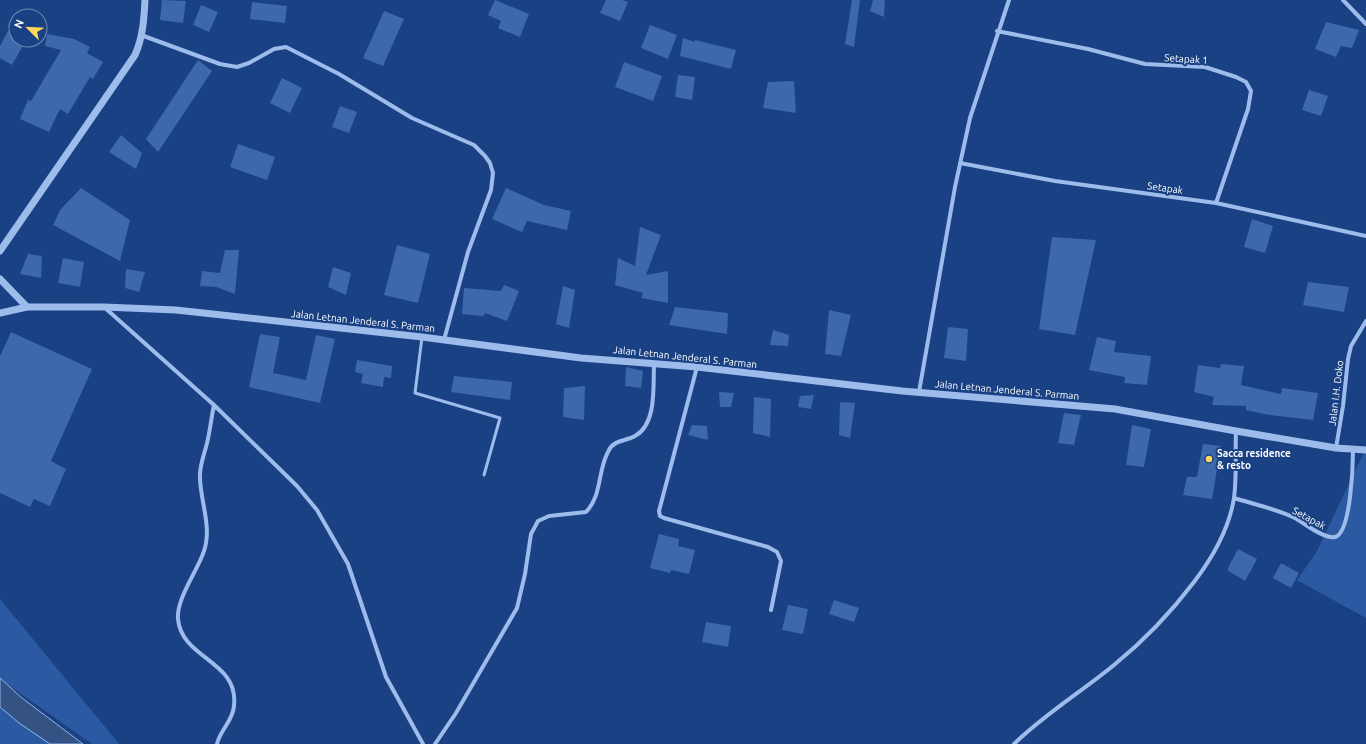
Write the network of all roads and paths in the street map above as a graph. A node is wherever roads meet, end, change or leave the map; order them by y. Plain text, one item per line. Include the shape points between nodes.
1 (145, 0) edge
2 (1009, 0) edge
3 (1343, 0) edge
4 (1366, 24) edge
5 (997, 31) junction
6 (142, 35) junction
7 (960, 163) junction
8 (1216, 203) junction
9 (1366, 236) edge
10 (0, 252) edge
11 (0, 279) edge
12 (27, 307) junction
13 (104, 307) junction
14 (0, 313) edge
15 (1366, 320) edge
16 (422, 337) junction
17 (444, 340) junction
18 (654, 365) junction
19 (697, 367) junction
20 (919, 392) junction
21 (214, 405) junction
22 (1236, 431) junction
23 (1336, 448) junction
24 (1353, 450) junction
25 (1366, 450) edge
26 (484, 474) dead end
27 (1234, 498) junction
28 (771, 610) dead end
29 (217, 744) edge
30 (423, 744) edge
31 (435, 744) edge
32 (1014, 744) edge

1 - 6 street
2 - 5 street
3 - 4 street
5 - 7 street via 970,118
5 - 8 street, Setapak 1 via 1088,49 1145,64 1205,67 1246,82 1251,91 1248,109
6 - 10 street via 135,55
6 - 17 street via 220,64 236,67 286,47 339,74 412,118 474,145 485,156 493,174 491,190 468,252
7 - 8 street, Setapak via 1055,181
7 - 20 street
8 - 9 street, Setapak
11 - 12 street
12 - 13 street, Jalan Letnan Jenderal S. Parman
12 - 14 street, Jalan Letnan Jenderal S. Parman
13 - 16 street, Jalan Letnan Jenderal S. Parman via 176,310
13 - 21 street
15 - 23 street, Jalan I.H. Doko via 1351,346
16 - 17 street, Jalan Letnan Jenderal S. Parman
16 - 26 lane via 415,392 500,418
17 - 18 street, Jalan Letnan Jenderal S. Parman
18 - 19 street, Jalan Letnan Jenderal S. Parman
18 - 31 street via 651,408 644,427 635,436 619,441 609,448 596,500 586,512 548,516 538,521 531,534 517,608
19 - 20 street, Jalan Letnan Jenderal S. Parman
19 - 28 street via 659,511 660,516 768,547 777,552 781,561
20 - 22 street, Jalan Letnan Jenderal S. Parman via 1114,409
21 - 29 street via 200,479 207,542 184,596 178,618 186,640 233,685 234,708 218,737
21 - 30 street via 297,486 317,510 348,564 386,677
22 - 23 street, Jalan Letnan Jenderal S. Parman
22 - 27 street
23 - 24 street, Jalan Letnan Jenderal S. Parman
24 - 25 street, Jalan Letnan Jenderal S. Parman
24 - 27 street, Setapak via 1349,503 1339,536 1327,536 1290,516
27 - 32 street via 1228,523 1219,544 1208,563 1163,621 1112,666 1036,723

